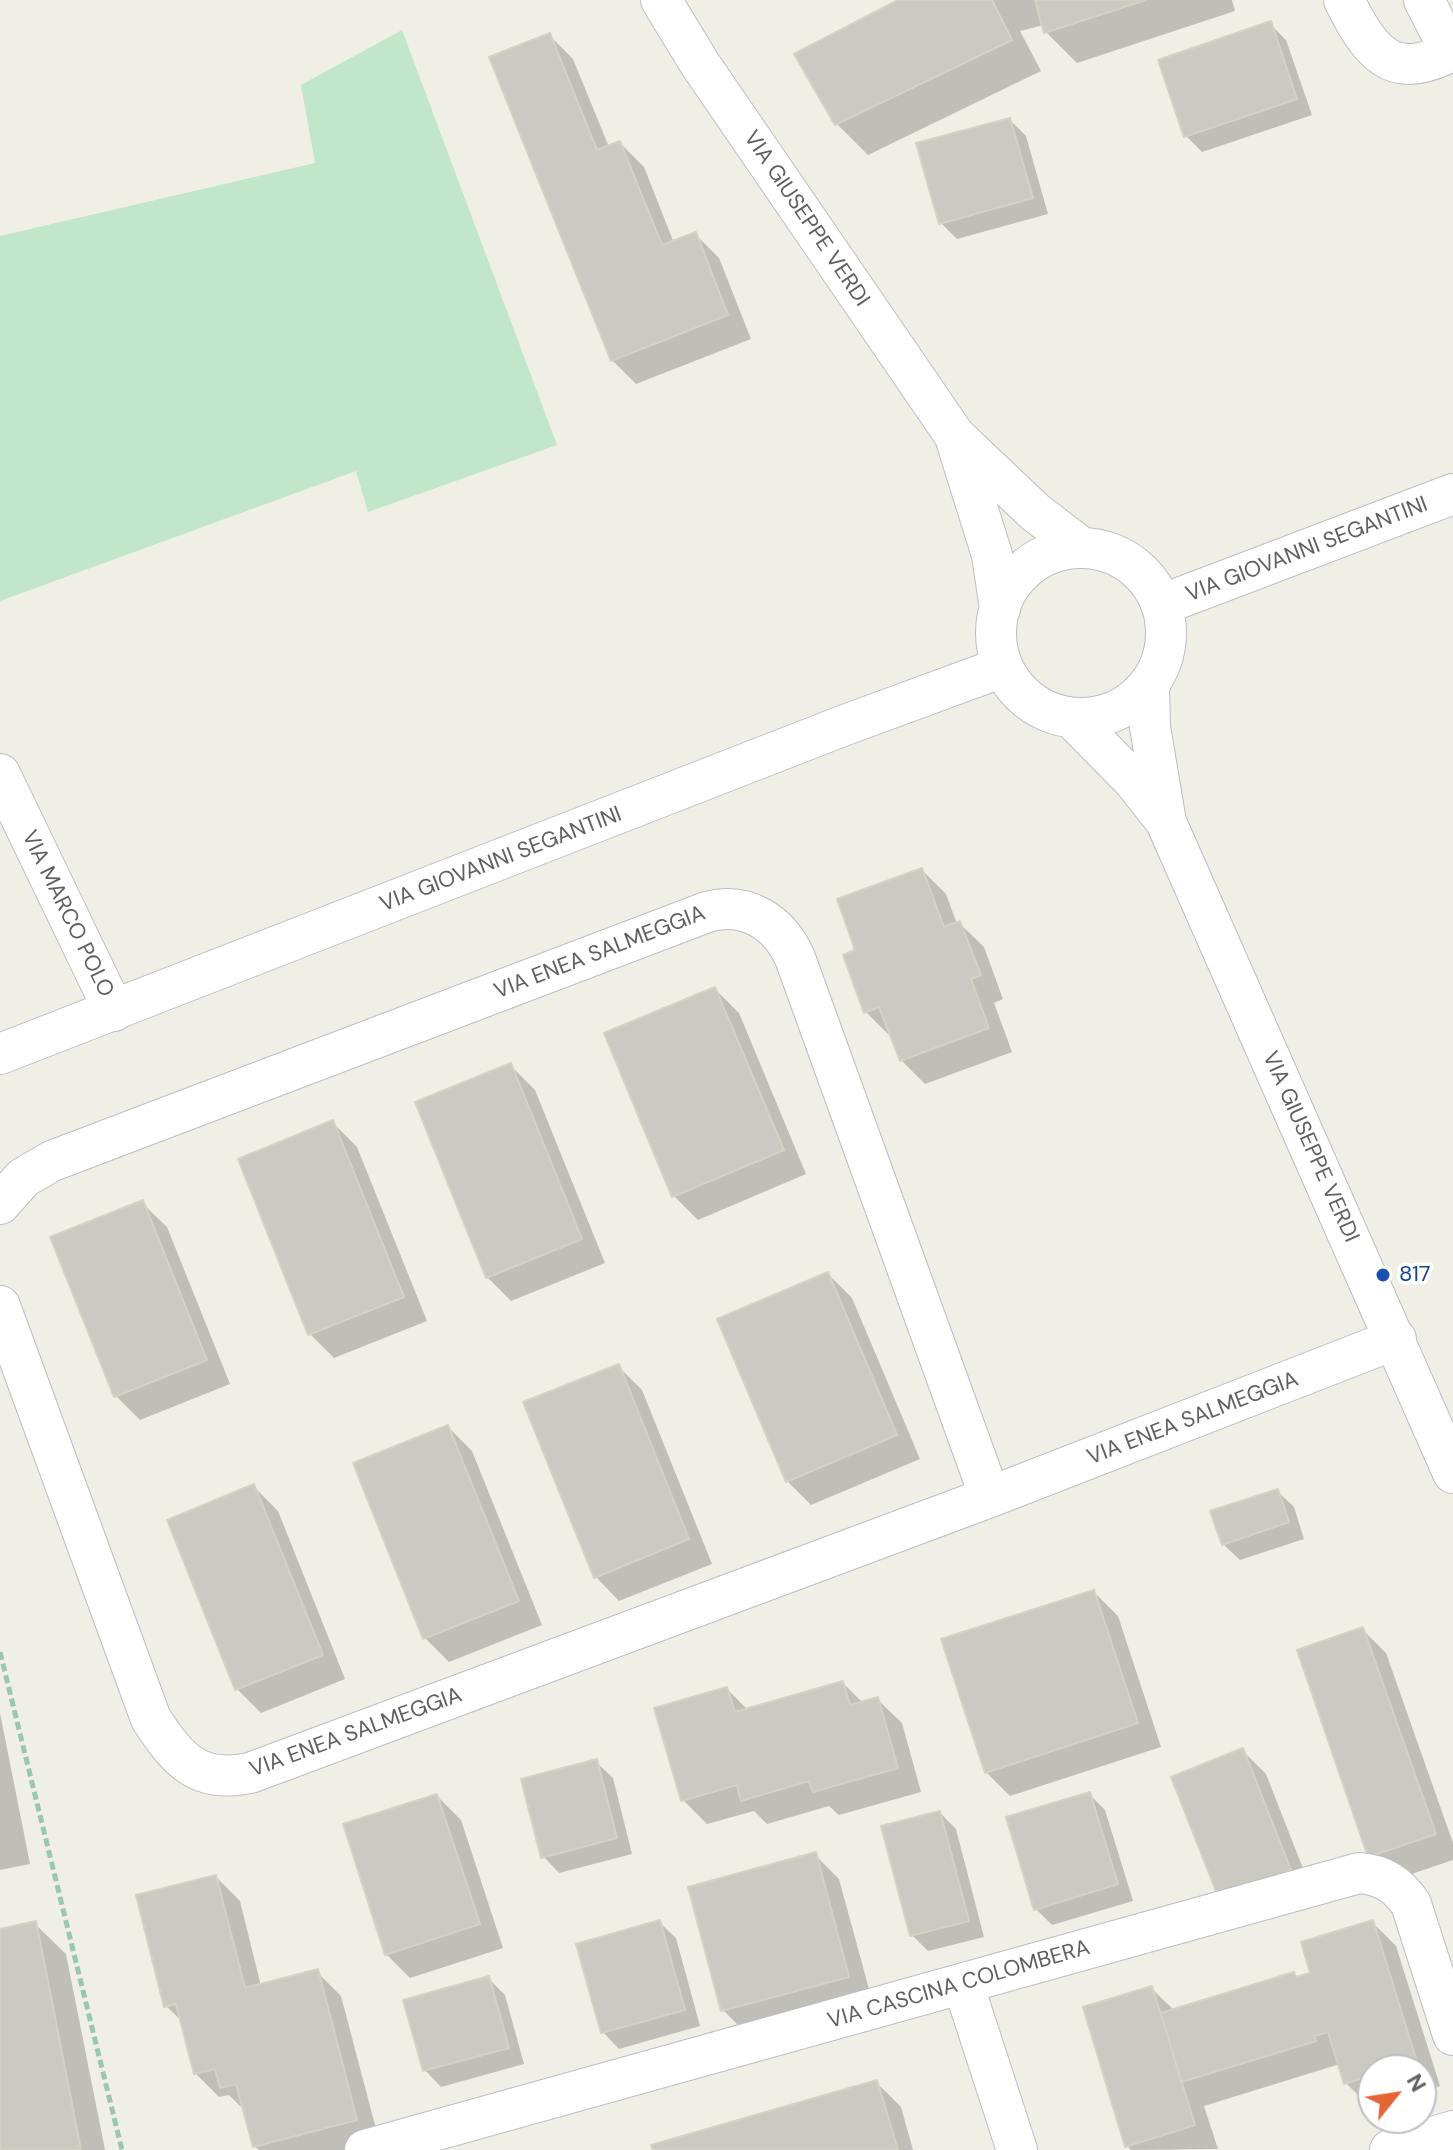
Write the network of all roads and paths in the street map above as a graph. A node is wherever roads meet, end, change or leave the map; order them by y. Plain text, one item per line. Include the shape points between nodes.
1 (661, 0) edge
2 (1344, 0) edge
3 (1424, 0) edge
4 (1452, 50) edge
5 (955, 436) junction
6 (1453, 494) edge
7 (1082, 548) junction
8 (1161, 605) junction
9 (1000, 609) junction
10 (1003, 667) junction
11 (1149, 686) junction
12 (1072, 718) junction
13 (0, 774) edge
14 (1166, 822) junction
15 (114, 1011) junction
16 (0, 1054) edge
17 (0, 1204) edge
18 (0, 1306) edge
19 (1396, 1339) junction
20 (1453, 1473) edge
21 (990, 1497) junction
22 (0, 1652) edge
23 (963, 1984) junction
24 (1453, 2035) edge
25 (1453, 2131) edge
26 (122, 2150) edge
27 (365, 2150) edge
28 (1017, 2150) edge
29 (1390, 2150) edge

1 - 5 street, VIA GIUSEPPE VERDI
2 - 4 street via 1367,43 1395,62 1419,63
3 - 4 street
5 - 7 street, VIA GIUSEPPE VERDI via 1035,512
5 - 9 street, VIA GIUSEPPE VERDI via 992,555
6 - 8 street, VIA GIOVANNI SEGANTINI
7 - 8 street via 1103,551 1139,571
7 - 9 street via 1030,565
8 - 11 street via 1166,633 1162,661
9 - 10 street via 996,639
10 - 12 street via 1019,692 1043,710
10 - 15 street, VIA GIOVANNI SEGANTINI
11 - 12 street via 1127,705 1101,716
11 - 14 street, VIA GIUSEPPE VERDI via 1150,727
12 - 14 street, VIA GIUSEPPE VERDI
13 - 15 street, VIA MARCO POLO
14 - 19 street, VIA GIUSEPPE VERDI
15 - 16 street, VIA GIOVANNI SEGANTINI
17 - 21 street, VIA ENEA SALMEGGIA via 23,1178 52,1161 707,912 740,910 768,921 789,945
18 - 21 street, VIA ENEA SALMEGGIA via 151,1719 180,1758 217,1776 250,1773
19 - 20 street, VIA GIUSEPPE VERDI
19 - 21 street, VIA ENEA SALMEGGIA
22 - 26 path
23 - 24 street, VIA CASCINA COLOMBERA via 1348,1875 1375,1874 1401,1889 1411,1904
23 - 27 street, VIA CASCINA COLOMBERA
23 - 28 street
25 - 29 street

